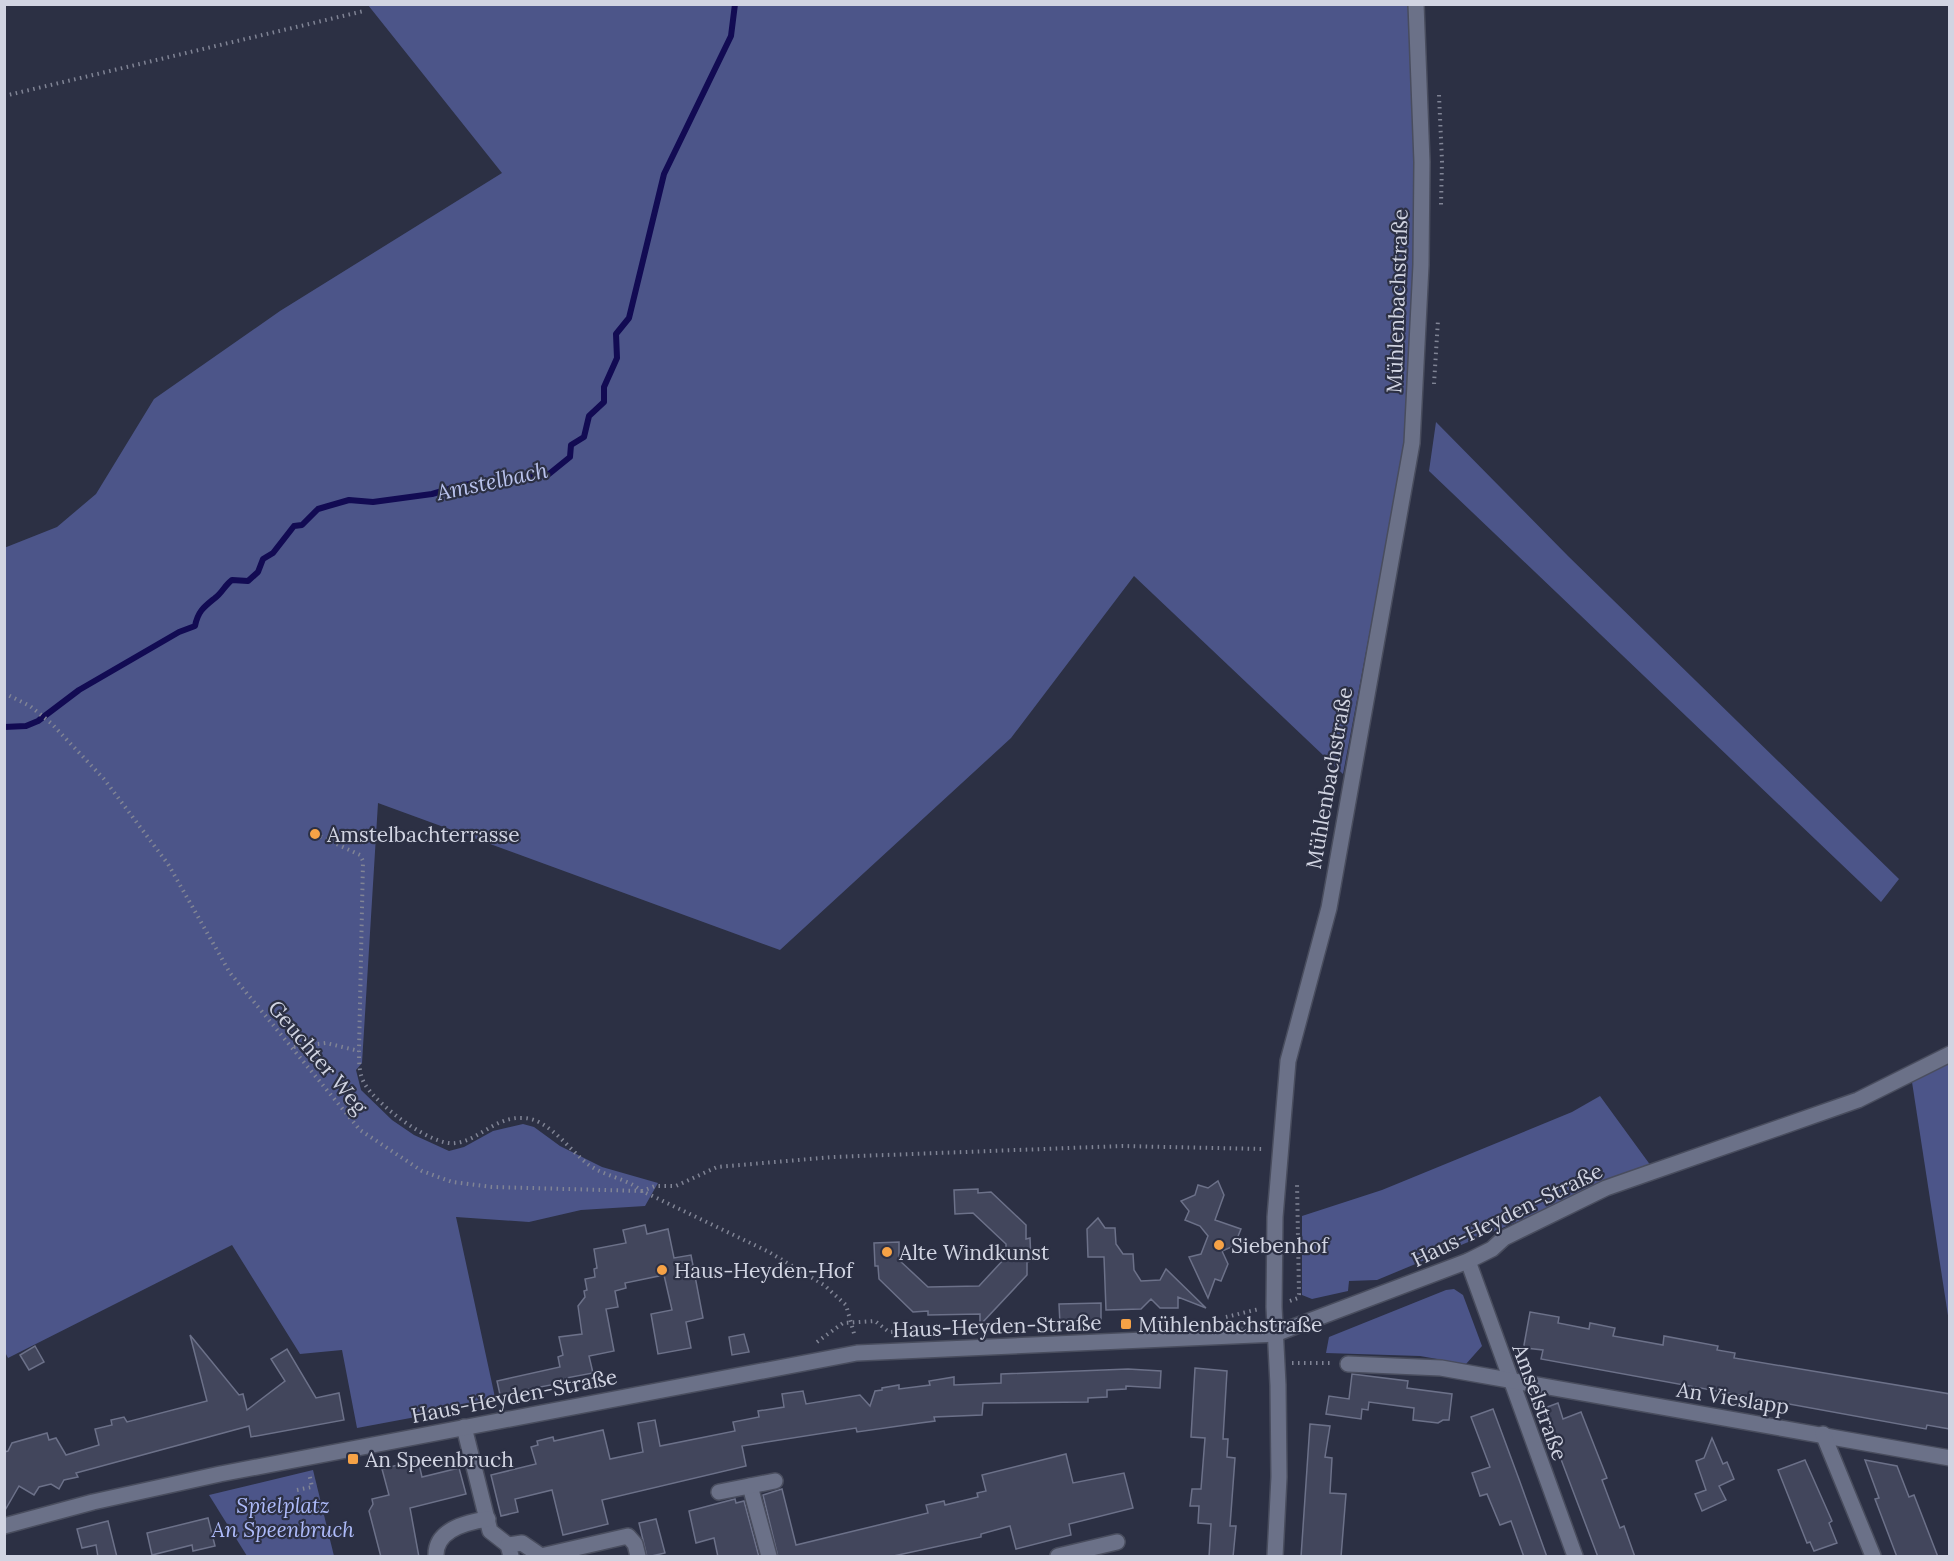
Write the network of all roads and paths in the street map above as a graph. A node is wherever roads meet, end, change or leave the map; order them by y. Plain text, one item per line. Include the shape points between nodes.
1 (1416, 4) edge
2 (364, 11) dead end
3 (4, 96) edge
4 (4, 693) edge
5 (315, 834) dead end
6 (294, 1047) junction
7 (359, 1051) junction
8 (1950, 1054) edge
9 (1265, 1140) dead end
10 (1298, 1174) dead end
11 (642, 1191) junction
12 (1468, 1262) junction
13 (1274, 1307) junction
14 (1275, 1334) junction
15 (857, 1353) junction
16 (1277, 1362) junction
17 (1348, 1364) joint
18 (1510, 1382) junction
19 (464, 1427) junction
20 (1823, 1434) junction
21 (305, 1458) junction
22 (1950, 1458) edge
23 (775, 1481) dead end
24 (750, 1486) junction
25 (297, 1490) dead end
26 (719, 1492) dead end
27 (488, 1520) junction
28 (4, 1526) edge
29 (1118, 1542) dead end
30 (510, 1551) edge
31 (436, 1557) edge
32 (638, 1557) edge
33 (769, 1557) edge
34 (1058, 1557) edge
35 (1275, 1557) edge
36 (1575, 1557) edge
37 (1873, 1557) edge

1 - 13 street, Mühlenbachstraße via 1422,162 1421,276 1412,443 1329,908 1288,1061 1275,1217
2 - 3 path
4 - 6 path, Geuchter Weg via 30,706 51,723 104,779 168,864 230,973
5 - 7 path via 360,855 363,861
6 - 7 path via 326,1043
6 - 11 path, Geuchter Weg via 360,1130 422,1171 485,1187
7 - 11 path via 362,1078 374,1096 405,1122 440,1142 463,1142 497,1123 536,1120 591,1167 631,1182
8 - 12 street, Haus-Heyden-Straße via 1858,1100 1606,1188 1504,1238
9 - 11 path via 1264,1149 1122,1146 964,1150 729,1165 707,1170 676,1186 655,1186
10 - 13 path via 1298,1298
11 - 15 path, Geuchter Weg via 769,1252 824,1285 846,1305
12 - 14 street, Haus-Heyden-Straße
12 - 18 street, Amselstraße
13 - 14 street, Mühlenbachstraße
14 - 15 street, Haus-Heyden-Straße
14 - 16 street, Mühlenbachstraße
15 - 19 street, Haus-Heyden-Straße
16 - 17 path
16 - 35 street, Mühlenbachstraße via 1279,1477
17 - 18 street, An Vieslapp via 1441,1368
18 - 20 street, An Vieslapp
18 - 36 street, Amselstraße
19 - 21 street, Haus-Heyden-Straße
19 - 27 street
20 - 22 street, An Vieslapp
20 - 37 street
21 - 25 path via 312,1487
21 - 28 street, Haus-Heyden-Straße via 93,1502
23 - 24 street
24 - 26 street
24 - 33 street
27 - 30 street via 490,1531
27 - 31 street via 458,1525 444,1538
29 - 34 street
30 - 32 street via 522,1542 541,1556 628,1536

